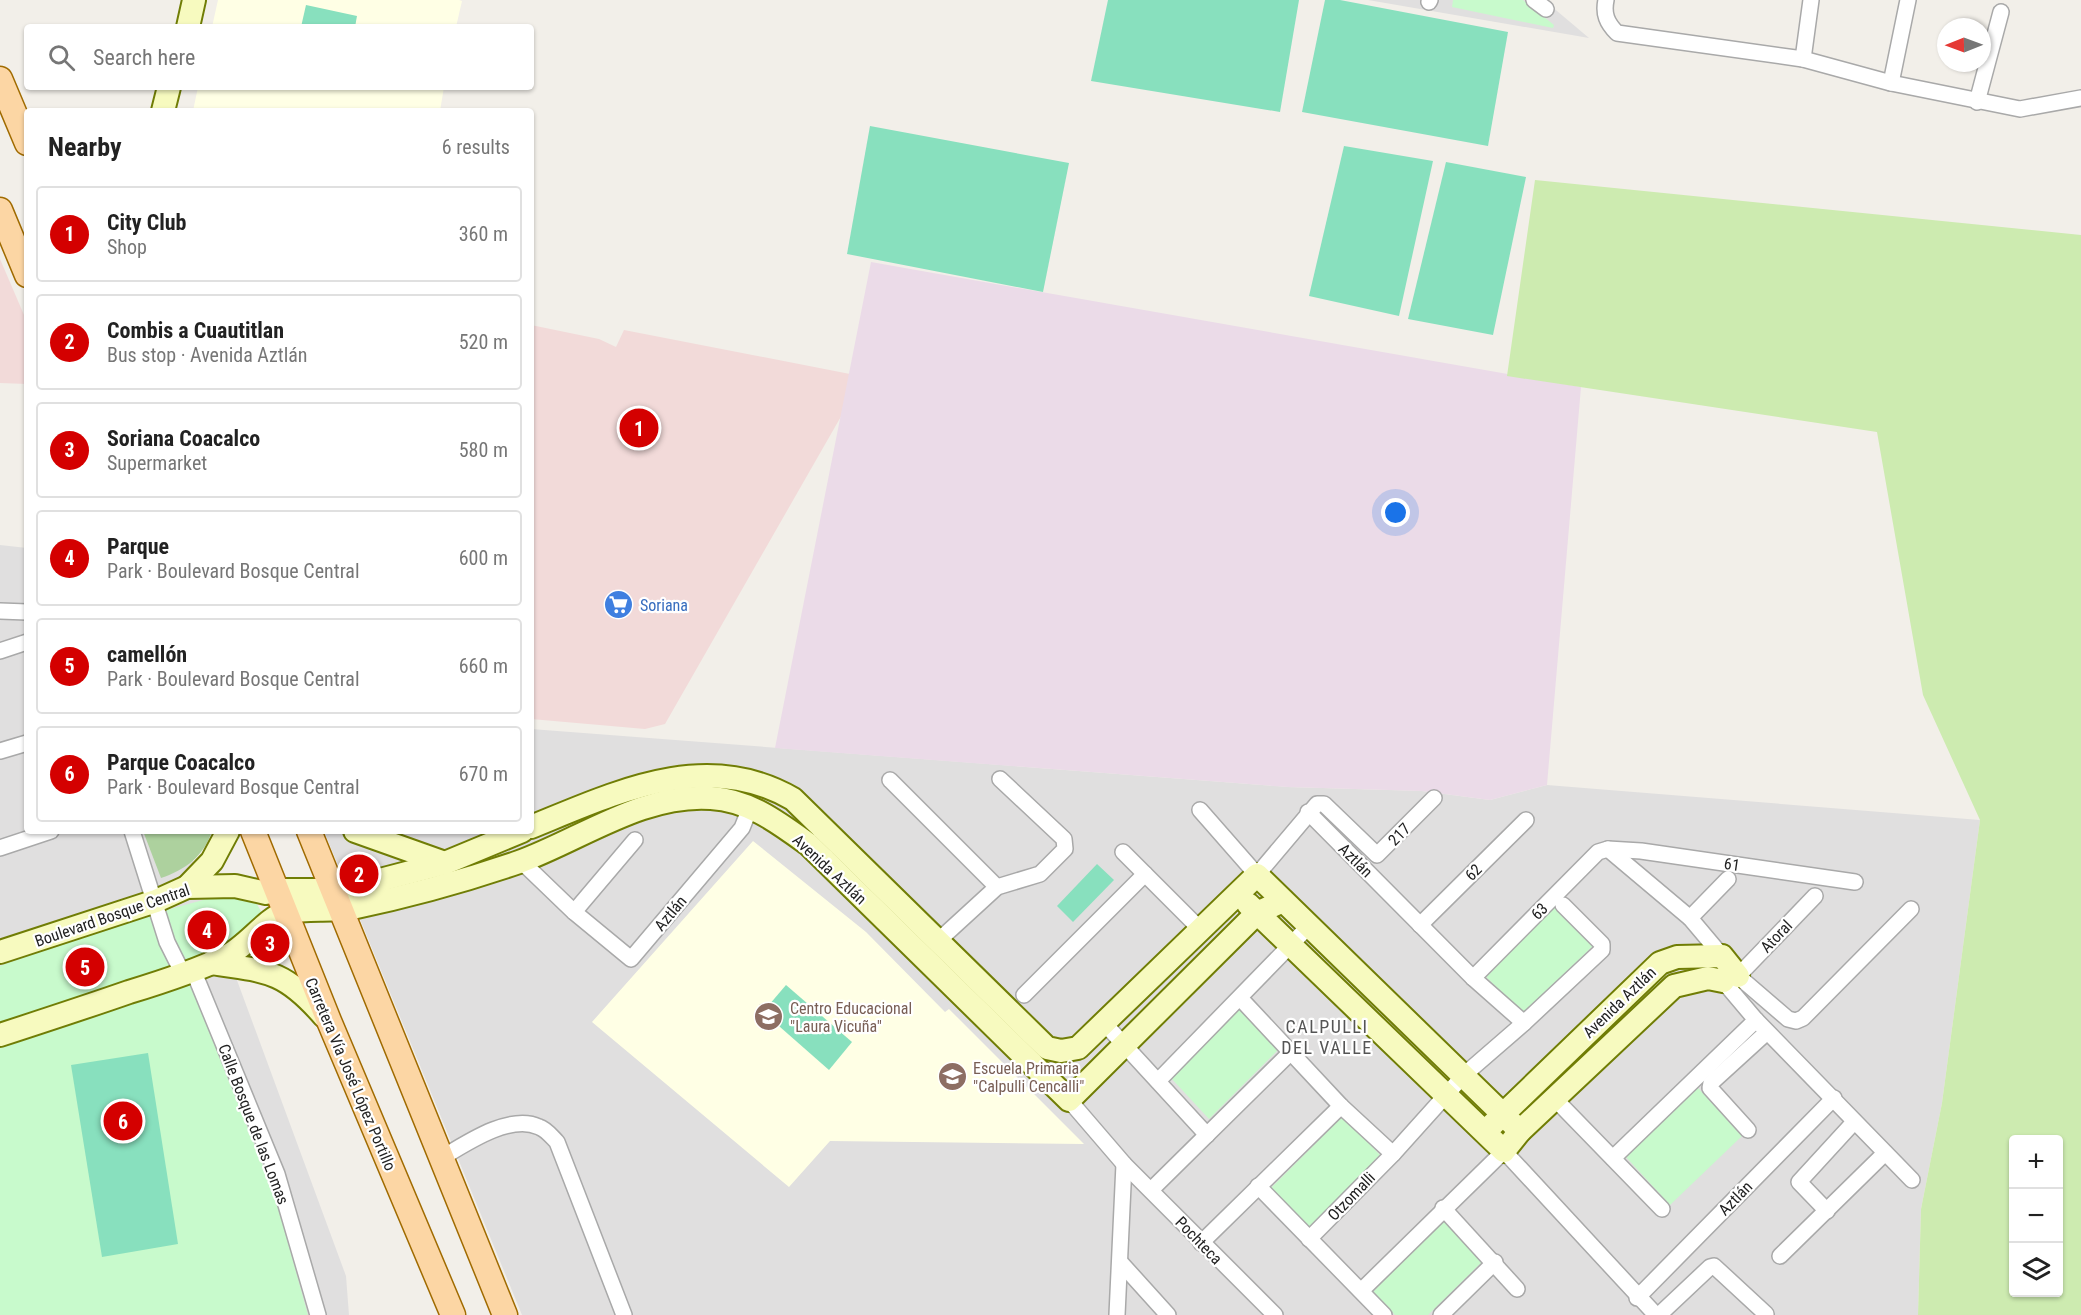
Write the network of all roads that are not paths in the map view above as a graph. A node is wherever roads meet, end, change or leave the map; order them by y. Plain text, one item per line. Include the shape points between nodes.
1 (194, 0) edge
2 (1606, 0) edge
3 (1811, 0) edge
4 (1908, 0) edge
5 (2001, 12) dead end
6 (189, 24) edge
7 (1803, 59) junction
8 (0, 79) edge
9 (1891, 84) junction
10 (168, 90) edge
11 (179, 90) edge
12 (2081, 98) edge
13 (1977, 102) junction
14 (164, 108) edge
15 (175, 108) edge
16 (24, 136) edge
17 (0, 210) edge
18 (24, 268) edge
19 (0, 612) edge
20 (24, 612) edge
21 (24, 643) edge
22 (0, 651) edge
23 (24, 744) edge
24 (0, 751) edge
25 (1000, 779) dead end
26 (890, 780) dead end
27 (1434, 798) dead end
28 (750, 808) junction
29 (1200, 810) dead end
30 (1308, 812) junction
31 (1526, 820) dead end
32 (534, 826) edge
33 (42, 834) edge
34 (133, 834) edge
35 (226, 834) edge
36 (255, 834) edge
37 (310, 834) edge
38 (362, 834) edge
39 (517, 834) edge
40 (635, 840) dead end
41 (0, 848) edge
42 (1608, 849) junction
43 (1123, 852) dead end
44 (521, 861) junction
45 (448, 873) junction
46 (1145, 874) junction
47 (1257, 875) junction
48 (1728, 879) dead end
49 (1855, 882) dead end
50 (187, 886) junction
51 (997, 887) junction
52 (276, 890) junction
53 (1237, 892) junction
54 (1815, 896) dead end
55 (336, 900) junction
56 (156, 901) junction
57 (1283, 901) junction
58 (1563, 905) dead end
59 (1911, 909) dead end
60 (574, 912) junction
61 (1257, 913) junction
62 (280, 914) junction
63 (1690, 918) junction
64 (1420, 925) junction
65 (1309, 927) junction
66 (1200, 929) junction
67 (938, 941) junction
68 (1293, 946) junction
69 (0, 952) edge
70 (1722, 956) junction
71 (196, 969) junction
72 (1473, 978) junction
73 (1730, 978) junction
74 (1024, 995) dead end
75 (1240, 998) junction
76 (1756, 1020) junction
77 (329, 1021) junction
78 (1524, 1023) junction
79 (1105, 1024) junction
80 (1027, 1029) junction
81 (1767, 1032) junction
82 (2, 1033) edge
83 (1010, 1045) junction
84 (1123, 1046) junction
85 (1291, 1052) junction
86 (1464, 1075) junction
87 (1158, 1081) junction
88 (1445, 1094) junction
89 (1554, 1098) junction
90 (1834, 1098) junction
91 (1069, 1100) junction
92 (1341, 1106) junction
93 (1502, 1114) junction
94 (1854, 1122) junction
95 (1748, 1130) dead end
96 (1520, 1131) junction
97 (1484, 1132) junction
98 (1207, 1134) junction
99 (1504, 1151) junction
100 (1885, 1153) junction
101 (1393, 1154) junction
102 (1613, 1158) junction
103 (440, 1159) junction
104 (1124, 1164) junction
105 (1912, 1180) dead end
106 (1258, 1186) junction
107 (1151, 1190) junction
108 (1443, 1208) junction
109 (1662, 1209) dead end
110 (1827, 1211) junction
111 (1310, 1239) junction
112 (1202, 1243) junction
113 (1780, 1256) dead end
114 (1495, 1262) junction
115 (1121, 1263) junction
116 (1517, 1288) dead end
117 (1362, 1290) junction
118 (1637, 1298) junction
119 (1766, 1314) edge
120 (318, 1315) edge
121 (453, 1315) edge
122 (505, 1315) edge
123 (624, 1315) edge
124 (1117, 1315) edge
125 (1168, 1315) edge
126 (1275, 1315) edge
127 (1384, 1315) edge
128 (1442, 1315) edge
129 (1657, 1315) edge

1 - 6 street
2 - 7 street via 1607,23 1617,33
3 - 7 street
4 - 9 street
5 - 13 street
7 - 9 street
8 - 16 main road
9 - 13 street
10 - 14 street
11 - 15 street
12 - 13 street via 2020,109
17 - 18 main road
19 - 20 street
21 - 22 street
23 - 24 street
25 - 51 street via 1066,844 1040,874
26 - 51 street
27 - 30 street, 217 via 1377,855 1324,804 1317,804
28 - 44 street, Avenida Aztlán via 711,798 667,802
28 - 60 street, Aztlán via 742,828 631,958
28 - 83 street, Avenida Aztlán via 808,844
29 - 47 street
30 - 47 street
30 - 64 street, Aztlán
31 - 64 street, 62
32 - 67 street, Avenida Aztlán via 631,787 662,780 710,777 771,786 793,799
33 - 41 street
34 - 56 street, Calle Bosque de las Lomas
35 - 50 street via 212,861
36 - 52 main road, Carretera Vía José López Portillo
37 - 55 main road
38 - 45 street
39 - 45 street, Avenida Aztlán
40 - 60 street
42 - 49 street, 61
42 - 63 street
42 - 72 street, 63 via 1598,852
43 - 46 street
44 - 45 street, Avenida Aztlán
44 - 60 street, Aztlán
45 - 55 street, Avenida Aztlán
46 - 66 street
46 - 74 street
47 - 53 street, Avenida Aztlán
47 - 57 street
48 - 63 street
50 - 52 street, Boulevard Bosque Central via 235,886 266,893
50 - 56 street, Boulevard Bosque Central
51 - 67 street
52 - 55 street, Boulevard Bosque Central
52 - 62 main road, Carretera Vía José López Portillo
53 - 61 street
53 - 66 street, Avenida Aztlán
54 - 73 street, Atoral
55 - 62 street, Avenida Aztlán
55 - 103 main road
56 - 69 street, Boulevard Bosque Central
56 - 71 street, Calle Bosque de las Lomas via 167,942
57 - 61 street
57 - 65 street
58 - 78 street via 1603,947
59 - 73 street via 1796,1021
61 - 68 street
61 - 84 street
62 - 71 street via 229,955
62 - 77 main road, Carretera Vía José López Portillo
63 - 70 street
64 - 72 street, Aztlán
65 - 68 street
65 - 86 street
66 - 79 street, Avenida Aztlán
67 - 80 street, Avenida Aztlán
68 - 75 street
68 - 88 street
70 - 73 street
70 - 93 street, Avenida Aztlán via 1677,957 1659,963
71 - 77 street via 263,970 301,990
71 - 82 street
71 - 120 street, Calle Bosque de las Lomas via 277,1174
72 - 78 street, Aztlán
73 - 76 street
73 - 89 street, Avenida Aztlán via 1708,978 1674,986
75 - 85 street
75 - 87 street
76 - 81 street
76 - 102 street
77 - 121 main road, Carretera Vía José López Portillo
78 - 86 street
79 - 80 street, Avenida Aztlán via 1078,1048 1061,1051 1047,1048
79 - 84 street
80 - 83 street
81 - 90 street
81 - 95 street via 1710,1088
83 - 91 street, Avenida Aztlán
84 - 87 street
84 - 91 street
85 - 92 street
85 - 98 street
86 - 88 street, Otzomalli
86 - 93 street
87 - 98 street
88 - 97 street
88 - 101 street, Otzomalli
89 - 96 street, Avenida Aztlán
89 - 102 street
90 - 94 street
90 - 118 street, Aztlán
91 - 104 street, Pochteca
92 - 101 street
92 - 106 street
93 - 96 street
93 - 97 street, Avenida Aztlán
94 - 100 street
94 - 110 street via 1799,1182
96 - 99 street, Avenida Aztlán
97 - 99 street
98 - 107 street
99 - 108 street
99 - 118 street
100 - 105 street
100 - 110 street
101 - 111 street, Otzomalli
102 - 109 street
103 - 122 main road
103 - 123 street via 481,1135 520,1123 540,1127 557,1142
104 - 107 street, Pochteca
104 - 115 street
106 - 111 street
106 - 112 street
107 - 112 street, Pochteca
108 - 114 street
108 - 117 street
110 - 113 street
111 - 117 street
112 - 126 street, Pochteca
114 - 116 street
114 - 128 street
115 - 124 street
115 - 125 street
117 - 127 street
118 - 129 street
119 - 129 street via 1714,1266

